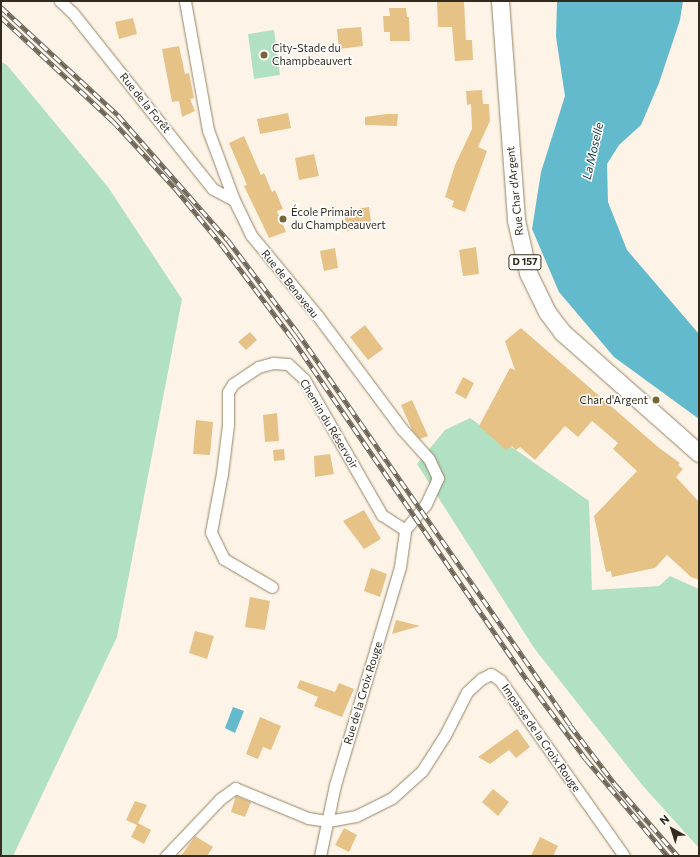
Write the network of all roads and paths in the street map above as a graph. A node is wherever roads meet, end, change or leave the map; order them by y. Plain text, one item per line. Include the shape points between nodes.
1 (60, 1) edge
2 (185, 1) edge
3 (500, 1) edge
4 (234, 200) junction
5 (699, 453) edge
6 (405, 530) junction
7 (272, 588) dead end
8 (328, 821) junction
9 (166, 856) edge
10 (320, 856) edge
11 (624, 856) edge

1 - 4 street, Rue de la Forêt via 72,12 213,188
2 - 4 street, Rue de Benaveau via 208,130
3 - 5 main road, Rue Char d'Argent / D 157 via 516,220 530,279 547,312 562,332
4 - 6 street, Rue de Benaveau via 251,235 317,315 402,430 429,459 438,478 426,504
6 - 7 street, Chemin du Réservoir via 382,515 304,379 288,364 273,363 258,367 233,384 228,392 228,425 211,532 224,559
6 - 8 street, Rue de la Croix Rouge via 400,567 335,785
8 - 9 street via 308,818 235,788 220,799
8 - 10 street, Rue de la Croix Rouge
8 - 11 street, Impasse de la Croix Rouge via 362,813 392,798 416,777 445,734 467,692 481,679 492,674 500,680

